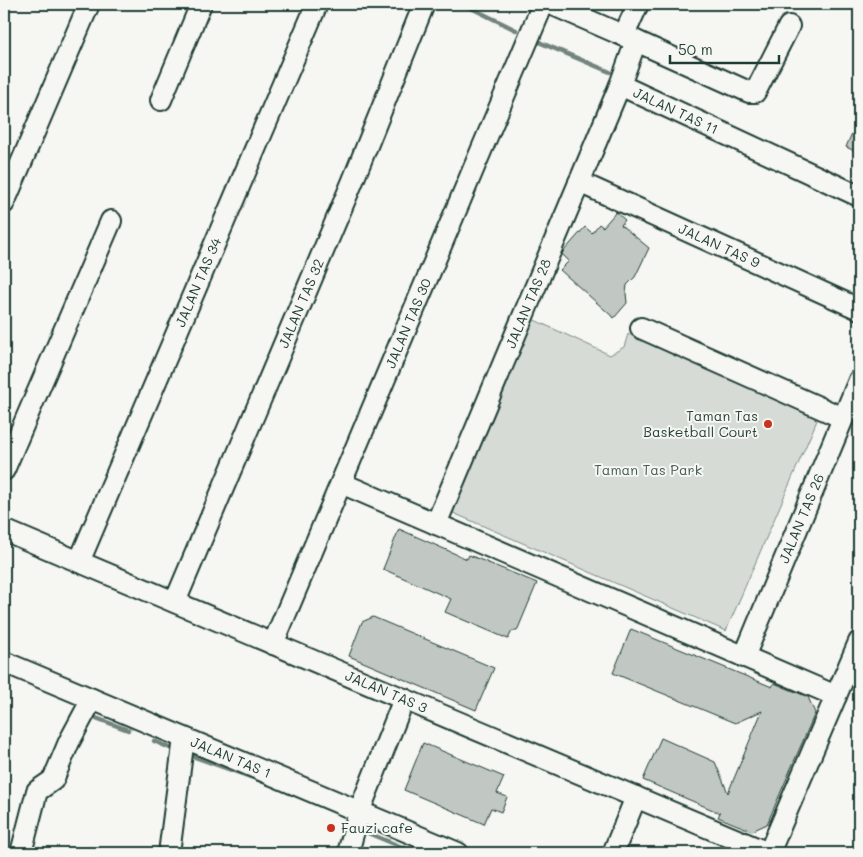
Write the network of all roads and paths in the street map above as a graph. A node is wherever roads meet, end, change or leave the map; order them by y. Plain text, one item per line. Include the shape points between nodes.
1 (89, 4) edge
2 (201, 4) edge
3 (316, 4) edge
4 (424, 4) edge
5 (543, 4) edge
6 (551, 4) edge
7 (638, 4) edge
8 (789, 26) dead end
9 (630, 38) junction
10 (620, 85) junction
11 (161, 100) dead end
12 (579, 182) junction
13 (859, 196) edge
14 (4, 203) edge
15 (111, 221) dead end
16 (859, 310) edge
17 (641, 328) dead end
18 (859, 380) edge
19 (843, 418) junction
20 (4, 470) edge
21 (341, 483) junction
22 (436, 524) junction
23 (4, 530) edge
24 (79, 562) junction
25 (175, 602) junction
26 (859, 642) edge
27 (272, 644) junction
28 (744, 656) junction
29 (4, 662) edge
30 (836, 696) junction
31 (92, 699) junction
32 (404, 699) junction
33 (184, 738) junction
34 (636, 798) junction
35 (359, 812) junction
36 (175, 852) edge
37 (351, 852) edge
38 (21, 853) edge
39 (458, 853) edge
40 (613, 853) edge
41 (769, 853) edge

1 - 14 street
2 - 11 street
3 - 24 street, JALAN TAS 34
4 - 25 street, JALAN TAS 32
5 - 21 street, JALAN TAS 30
6 - 9 street
7 - 9 street, JALAN TAS 11
8 - 9 street via 755,92
9 - 10 street, JALAN TAS 11
10 - 12 street, JALAN TAS 28
10 - 13 street, JALAN TAS 11
12 - 16 street, JALAN TAS 9
12 - 22 street, JALAN TAS 28
15 - 20 street
17 - 19 street
18 - 19 street, JALAN TAS 26
19 - 28 street, JALAN TAS 26
21 - 22 street
21 - 27 street, JALAN TAS 30
22 - 28 street
23 - 24 street, JALAN TAS 3
24 - 25 street, JALAN TAS 3
25 - 27 street, JALAN TAS 3
26 - 30 street
27 - 32 street, JALAN TAS 3
28 - 30 street
29 - 31 street, JALAN TAS 1
30 - 41 street
31 - 33 street, JALAN TAS 1
31 - 38 street via 53,780 37,791
32 - 34 street, JALAN TAS 3
32 - 35 street
33 - 35 street, JALAN TAS 1
33 - 36 street
34 - 40 street
34 - 41 street, JALAN TAS 3
35 - 37 street
35 - 39 street, JALAN TAS 1

